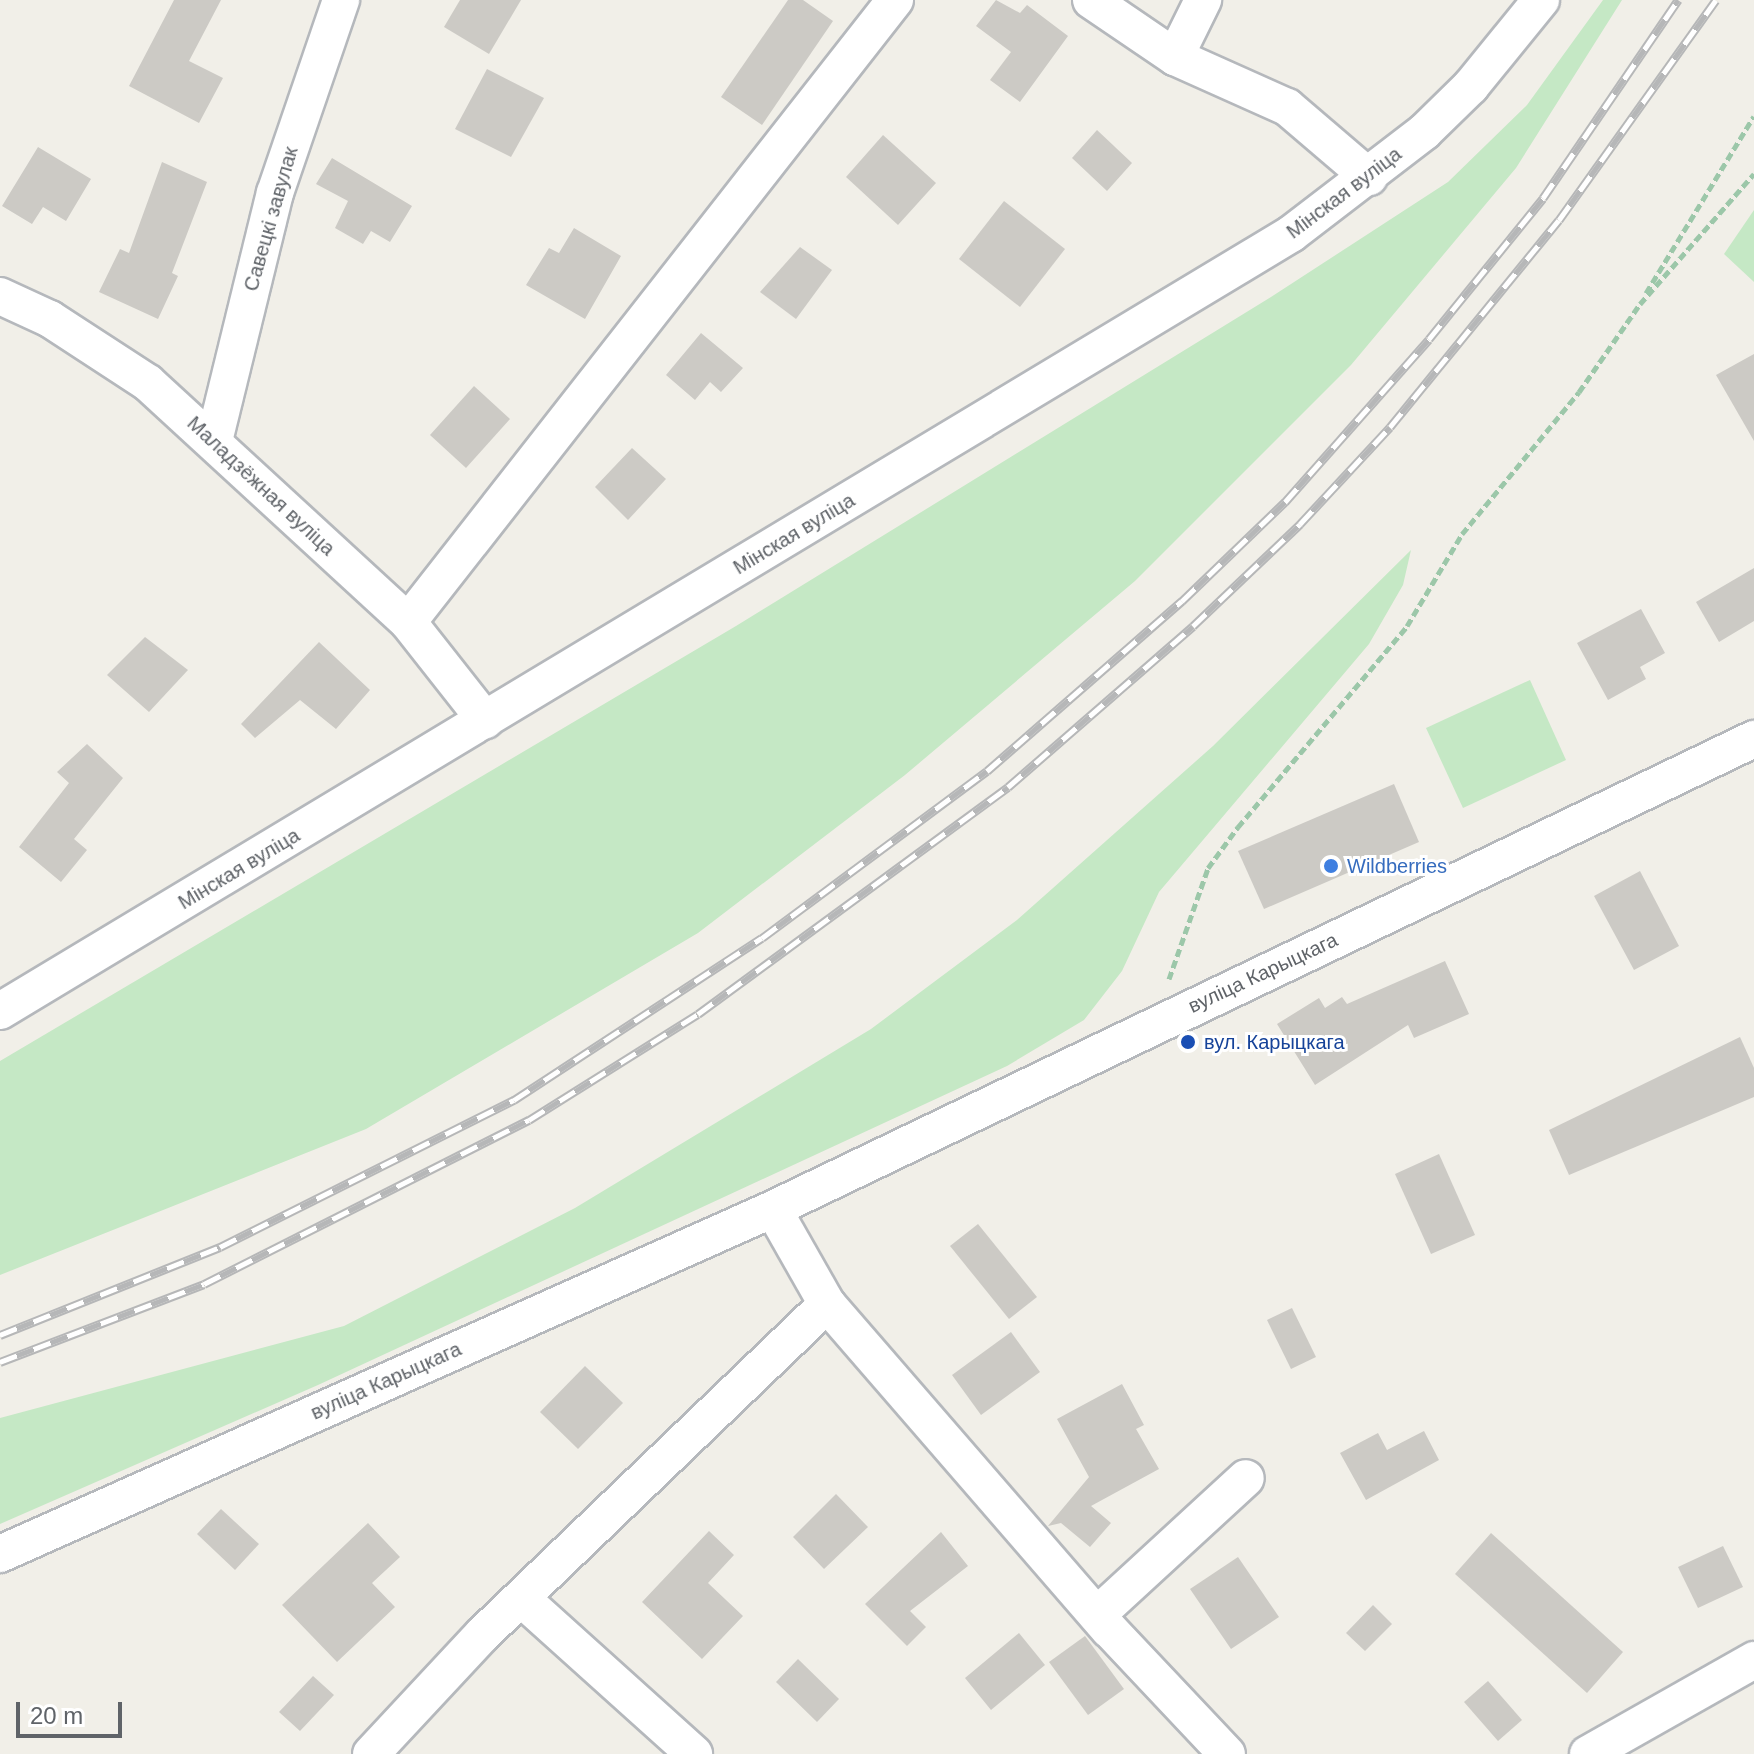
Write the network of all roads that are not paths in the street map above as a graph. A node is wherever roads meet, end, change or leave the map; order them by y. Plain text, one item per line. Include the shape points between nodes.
1 (341, 0) edge
2 (895, 0) edge
3 (1091, 0) edge
4 (1203, 0) edge
5 (1541, 0) edge
6 (1175, 57) junction
7 (1369, 177) junction
8 (0, 296) edge
9 (214, 441) junction
10 (408, 622) junction
11 (485, 720) junction
12 (1754, 739) edge
13 (0, 1011) edge
14 (773, 1209) junction
15 (827, 1304) junction
16 (1246, 1478) dead end
17 (0, 1554) edge
18 (521, 1598) junction
19 (1097, 1615) junction
20 (1754, 1660) edge
21 (371, 1754) edge
22 (694, 1754) edge
23 (1227, 1754) edge
24 (1588, 1754) edge

1 - 9 street, Савецкі завулак via 275,193
2 - 10 street
3 - 6 street
4 - 6 street
5 - 7 street, Мінская вуліца via 1471,86
6 - 7 street via 1287,107
7 - 11 street, Мінская вуліца via 1278,242
8 - 9 street, Маладзёжная вуліца via 50,319 148,383
9 - 10 street, Маладзёжная вуліца
10 - 11 street, Маладзёжная вуліца
11 - 13 street, Мінская вуліца
12 - 14 street, вуліца Карыцкага
14 - 15 street
14 - 17 street, вуліца Карыцкага
15 - 18 street
15 - 19 street
16 - 19 street
18 - 21 street
18 - 22 street
19 - 23 street
20 - 24 street

